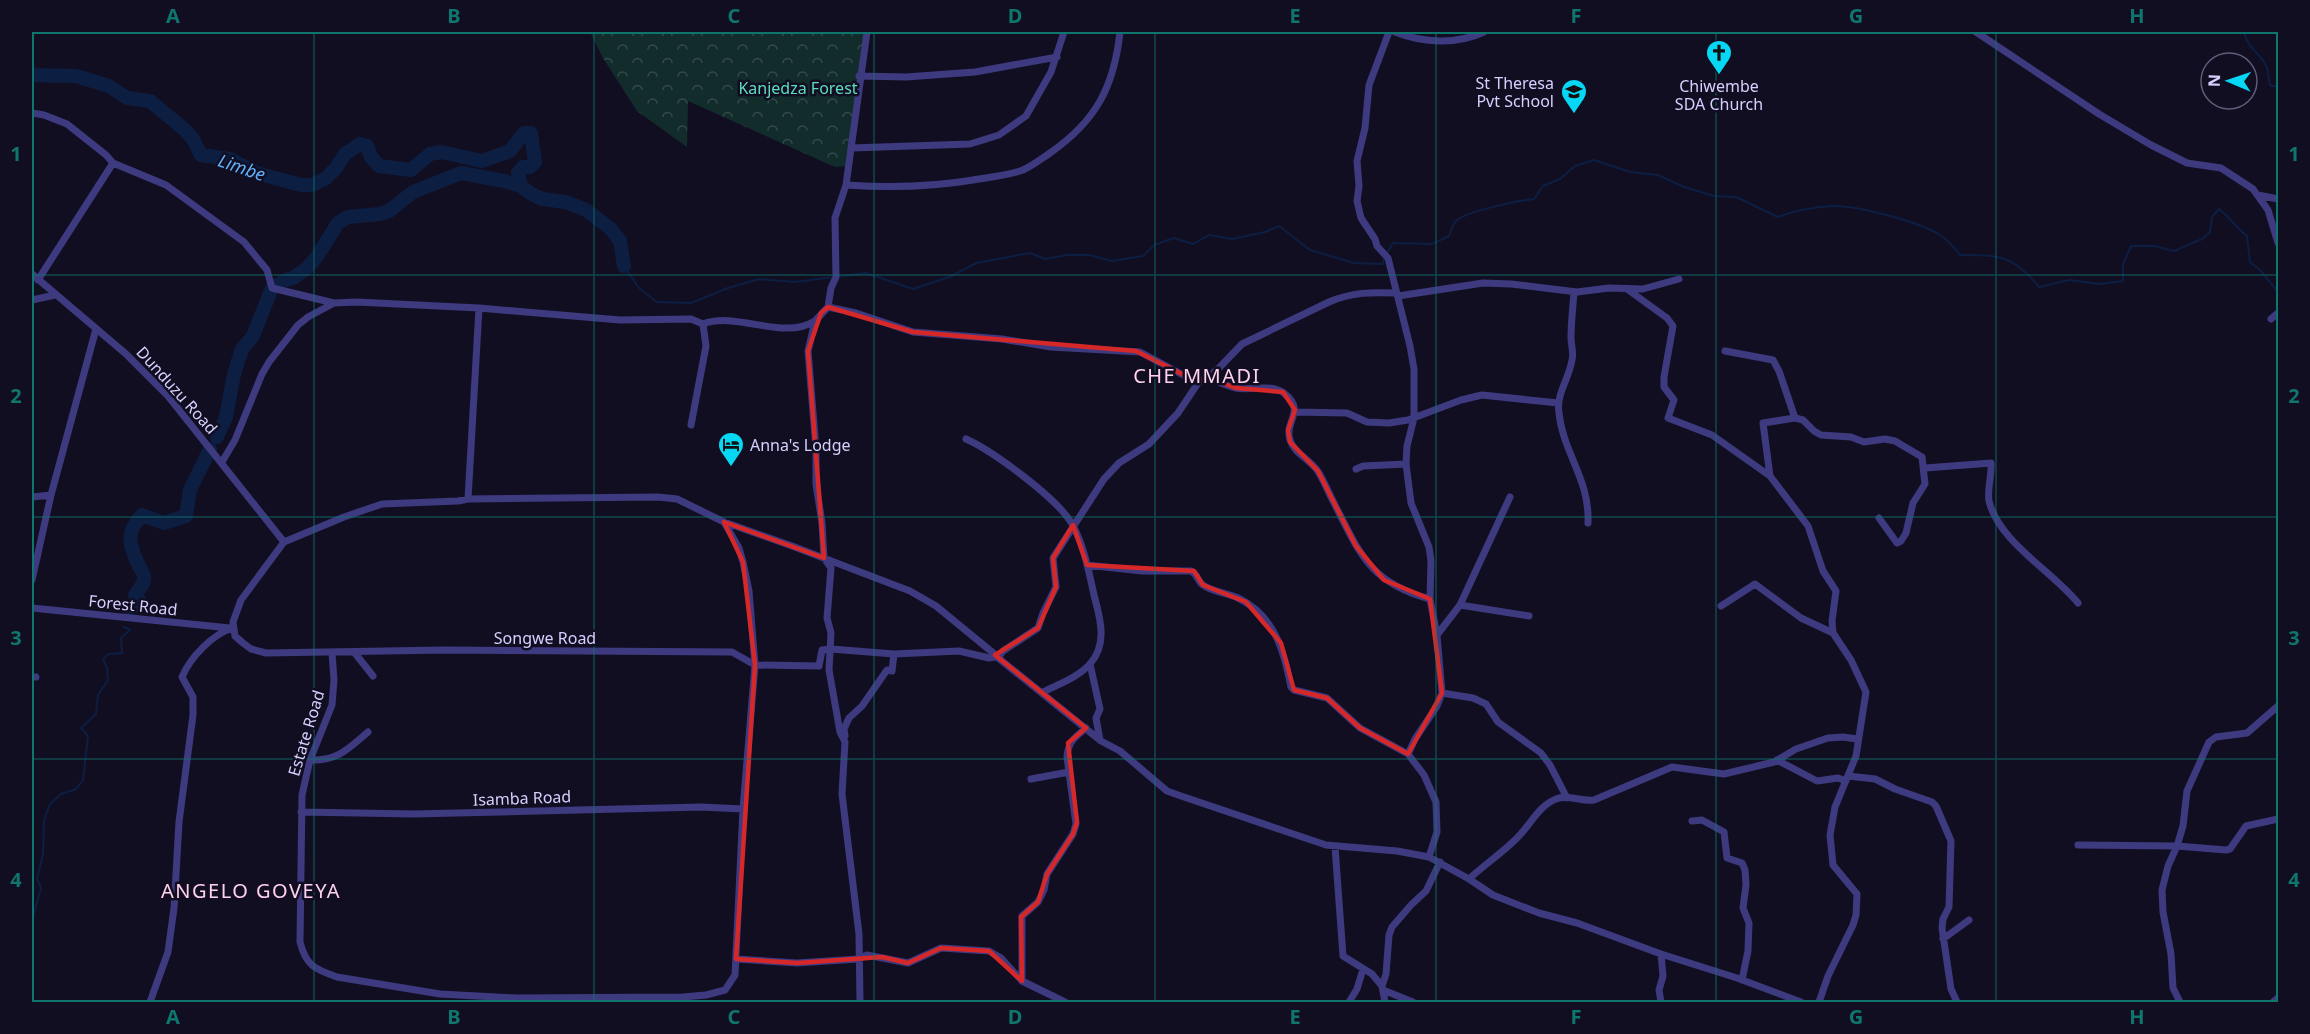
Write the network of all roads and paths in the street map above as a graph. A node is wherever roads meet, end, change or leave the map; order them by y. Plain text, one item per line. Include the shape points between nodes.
1 (867, 32) edge
2 (1064, 32) edge
3 (1120, 32) edge
4 (1389, 32) edge
5 (1395, 32) edge
6 (1484, 32) edge
7 (1976, 32) edge
8 (1057, 57) junction
9 (859, 76) junction
10 (32, 113) edge
11 (851, 148) junction
12 (113, 163) junction
13 (846, 185) junction
14 (2258, 195) junction
15 (2278, 199) edge
16 (2278, 243) edge
17 (35, 277) edge
18 (1679, 279) dead end
19 (1627, 289) junction
20 (1574, 292) junction
21 (1397, 294) junction
22 (55, 295) junction
23 (32, 300) edge
24 (334, 303) junction
25 (828, 307) junction
26 (479, 308) junction
27 (2278, 313) edge
28 (2271, 319) dead end
29 (815, 321) junction
30 (703, 324) junction
31 (96, 329) junction
32 (1725, 351) dead end
33 (1206, 377) junction
34 (1198, 382) junction
35 (1558, 403) junction
36 (1295, 412) junction
37 (1414, 418) junction
38 (1795, 418) junction
39 (691, 425) dead end
40 (966, 439) dead end
41 (222, 462) junction
42 (1406, 464) junction
43 (1925, 468) junction
44 (1356, 469) dead end
45 (1770, 476) junction
46 (51, 495) junction
47 (32, 497) edge
48 (1510, 497) dead end
49 (468, 499) junction
50 (1879, 518) dead end
51 (724, 522) junction
52 (1588, 523) dead end
53 (1073, 526) junction
54 (284, 542) junction
55 (824, 558) junction
56 (1087, 564) junction
57 (32, 580) edge
58 (1430, 599) junction
59 (2078, 603) dead end
60 (1460, 605) junction
61 (1721, 606) dead end
62 (32, 608) edge
63 (1529, 616) dead end
64 (232, 628) junction
65 (1833, 633) junction
66 (1437, 635) junction
67 (831, 649) junction
68 (354, 652) junction
69 (332, 653) junction
70 (894, 654) junction
71 (996, 656) junction
72 (1090, 664) junction
73 (755, 665) junction
74 (373, 676) dead end
75 (1043, 692) junction
76 (1442, 693) junction
77 (2278, 706) edge
78 (1086, 728) junction
79 (368, 732) dead end
80 (1857, 739) junction
81 (1101, 741) junction
82 (845, 742) junction
83 (1408, 753) junction
84 (310, 760) junction
85 (1777, 760) junction
86 (1069, 772) junction
87 (1847, 778) junction
88 (1031, 779) dead end
89 (1567, 798) junction
90 (743, 809) junction
91 (301, 812) junction
92 (2278, 819) edge
93 (1692, 821) dead end
94 (2078, 845) dead end
95 (2177, 846) junction
96 (1335, 848) junction
97 (1429, 857) junction
98 (1440, 862) junction
99 (1469, 879) junction
100 (1969, 920) dead end
101 (1943, 939) junction
102 (1661, 954) junction
103 (859, 958) junction
104 (736, 959) junction
105 (1363, 969) junction
106 (1742, 980) junction
107 (1022, 981) junction
108 (1383, 988) junction
109 (2278, 998) edge
110 (516, 1000) edge
111 (150, 1002) edge
112 (860, 1002) edge
113 (1065, 1002) edge
114 (1348, 1002) edge
115 (1385, 1002) edge
116 (1413, 1002) edge
117 (1661, 1002) edge
118 (1801, 1002) edge
119 (1818, 1002) edge
120 (1957, 1002) edge
121 (2180, 1002) edge
122 (2273, 1002) edge

1 - 9 street
2 - 8 street
3 - 13 street via 1110,83 1098,107 1070,138 1030,166 1009,174 949,184
4 - 21 street via 1370,81 1357,161 1357,201 1360,216 1388,258
5 - 6 street via 1415,39 1441,41
7 - 14 street via 2151,145 2187,163 2221,168
8 - 9 street via 975,72
8 - 11 street via 1026,116 994,138 970,144
9 - 11 street
10 - 12 street via 67,124
11 - 13 street
12 - 17 street
12 - 24 street via 166,185 244,242 267,270 272,288
13 - 25 street via 835,218 836,277
14 - 15 street
14 - 16 street via 2268,210
17 - 22 street, Dunduzu Road
18 - 19 street via 1643,289
19 - 20 street
19 - 45 street via 1667,318 1673,327 1664,377 1664,387 1674,400 1668,418 1712,435
20 - 21 street via 1489,282
20 - 35 street via 1573,359
21 - 33 street via 1361,292 1329,302 1242,344
21 - 37 street via 1412,358
22 - 23 street
22 - 31 street, Dunduzu Road
24 - 26 street
24 - 41 street via 298,326 269,362
25 - 29 street
25 - 34 street via 913,332 1140,352
26 - 30 street via 620,320 691,319
26 - 49 street
27 - 28 street
29 - 30 street via 792,328 751,323
29 - 55 street via 808,351
30 - 39 street via 706,346
31 - 41 street, Dunduzu Road via 168,396
31 - 46 street
32 - 38 street via 1773,360
33 - 34 street
33 - 36 street via 1236,388 1276,389 1291,400
34 - 53 street via 1158,436 1139,453 1119,463 1104,479
35 - 37 street via 1482,395
35 - 52 street via 1562,430 1584,485
36 - 37 street via 1347,413 1371,423
36 - 58 street via 1288,430 1290,442 1318,471 1356,546 1384,580
37 - 42 street
38 - 43 street via 1821,435 1864,442 1895,441 1922,457
38 - 45 street via 1763,423
40 - 53 street via 989,450 1035,486 1064,512
41 - 54 street, Dunduzu Road
42 - 44 street
42 - 58 street via 1411,503 1429,547
43 - 50 street via 1925,484 1913,503 1901,541 1897,543
43 - 59 street via 1991,463 1990,502 2004,530
45 - 65 street via 1806,523 1823,572 1836,591
46 - 47 street
46 - 57 street
48 - 60 street
49 - 51 street via 677,499
49 - 54 street via 382,504
51 - 55 street
51 - 73 street via 743,562
53 - 56 street
53 - 71 street via 1053,558 1056,587 1038,628
54 - 64 street via 241,600
55 - 67 street via 831,568 827,618
55 - 71 street via 910,591 936,606
56 - 72 street via 1102,634
56 - 83 street via 1142,571 1191,571 1203,585 1246,602 1271,626 1281,643 1294,690 1328,698 1360,728
58 - 66 street
60 - 63 street
60 - 66 street
61 - 65 street via 1755,584 1801,618
62 - 64 street, Forest Road
64 - 69 street, Songwe Road via 251,650
64 - 111 street via 209,642 182,677 194,705 168,952
65 - 80 street via 1866,692
66 - 76 street
67 - 70 street
67 - 73 street via 822,650 819,666
67 - 82 street via 829,670
68 - 69 street, Songwe Road
68 - 73 street, Songwe Road via 732,652
68 - 74 street
69 - 84 street, Estate Road via 332,705
70 - 71 street via 959,651 986,658
70 - 82 street via 892,671 887,670 849,718 844,729
71 - 75 street
72 - 75 street
72 - 81 street via 1100,709 1096,718
73 - 90 street
75 - 78 street
76 - 83 street
76 - 89 street via 1483,702 1498,722 1541,753
77 - 95 street via 2247,733 2216,737 2207,744 2185,798
78 - 81 street
78 - 86 street via 1068,744
79 - 84 street via 337,757
80 - 85 street via 1828,738
80 - 87 street via 1856,756
81 - 96 street via 1120,751 1167,791
82 - 103 street via 842,794
83 - 97 street via 1436,802 1437,832
84 - 91 street, Estate Road
85 - 87 street via 1817,781
85 - 89 street via 1724,774 1672,766 1594,800
86 - 88 street
86 - 107 street via 1074,834 1047,873 1038,902 1022,916
87 - 101 street via 1875,779 1935,806 1951,841 1949,907 1942,924
87 - 119 street via 1832,820 1831,857 1837,871 1856,891 1856,915
89 - 99 street via 1543,806 1515,840
90 - 91 street, Isamba Road
90 - 104 street
91 - 110 street, Estate Road via 300,942 308,963 337,977 440,994
92 - 95 street via 2246,826 2230,849
93 - 106 street via 1702,820 1724,832 1727,858 1745,867 1743,908 1749,923
94 - 95 street
95 - 121 street via 2164,878 2161,904 2173,988
96 - 97 street
96 - 105 street via 1342,953
97 - 98 street
98 - 99 street
98 - 108 street via 1426,891 1392,927
99 - 102 street via 1493,895 1521,906 1577,922
100 - 101 street
101 - 120 street
102 - 106 street
102 - 117 street
103 - 104 street via 797,963
103 - 107 street via 867,955 908,963 941,948 989,951
103 - 112 street
104 - 110 street via 730,984 715,994
105 - 108 street via 1378,978
105 - 114 street
106 - 118 street
107 - 113 street
108 - 115 street
108 - 116 street
109 - 122 street

